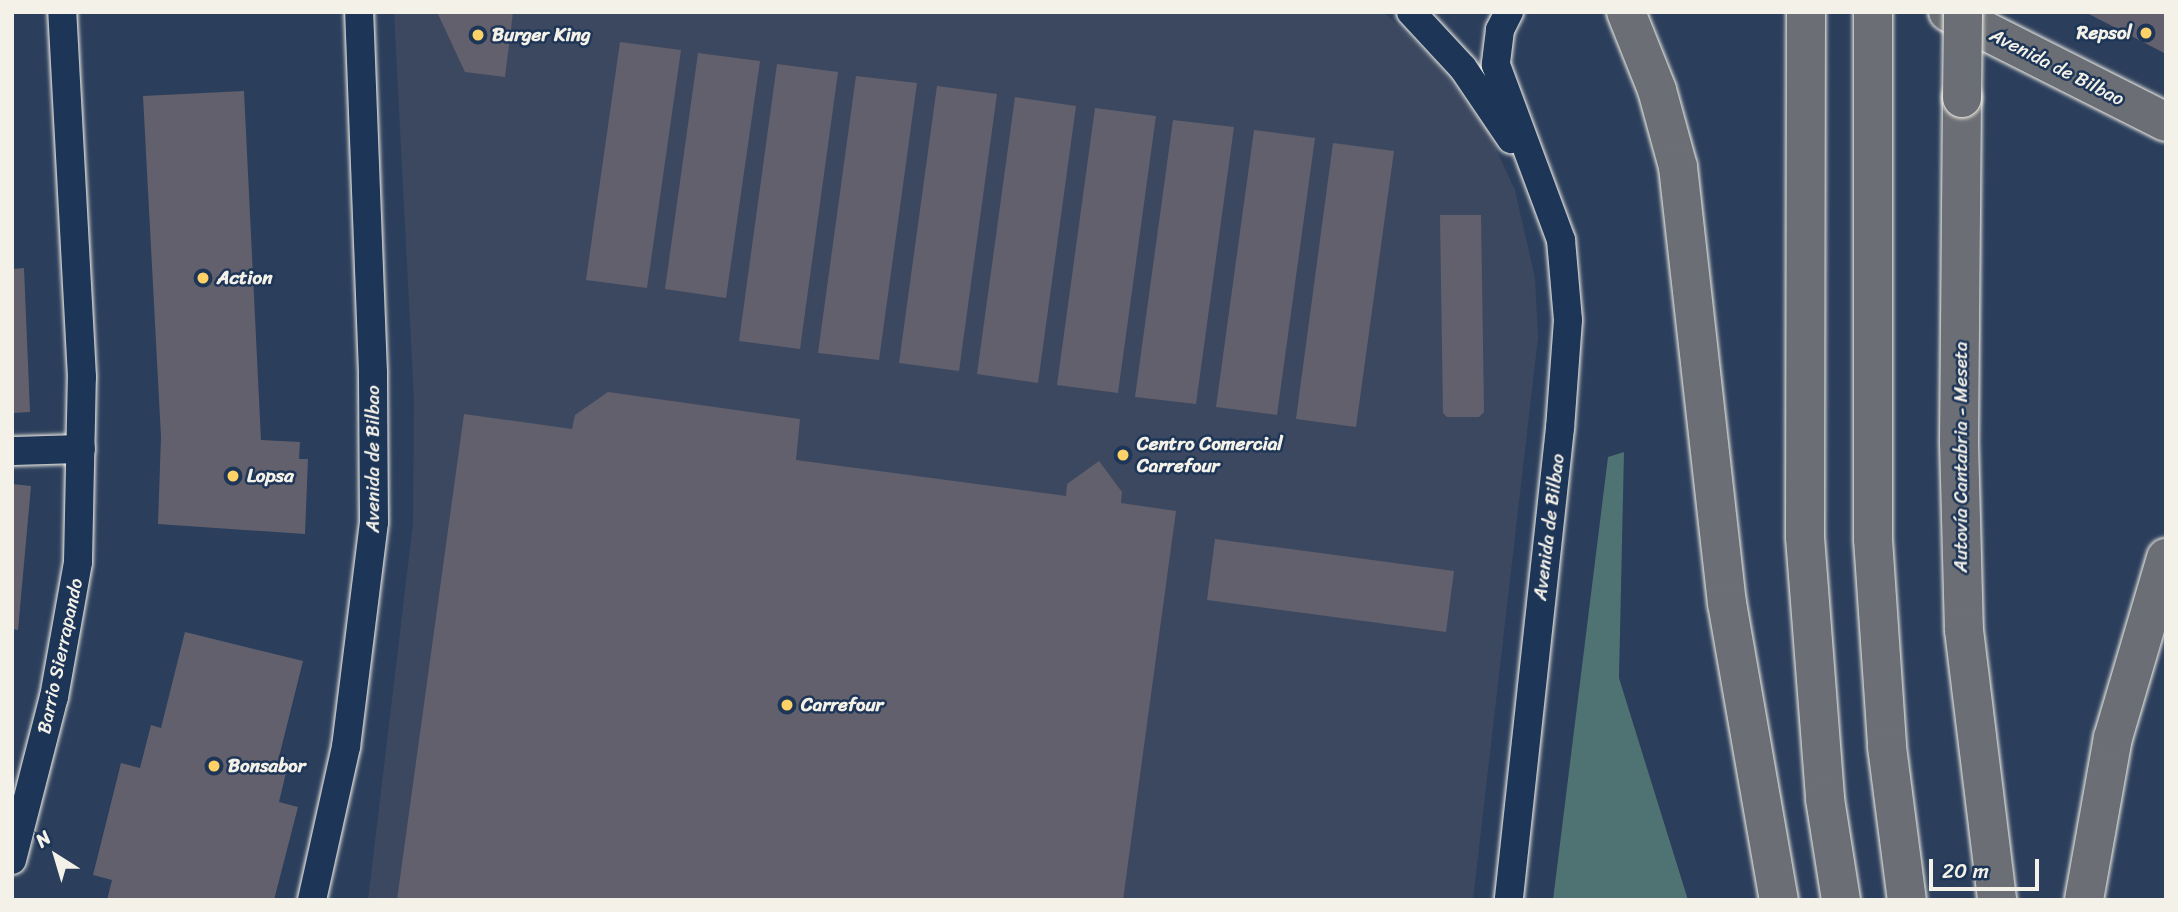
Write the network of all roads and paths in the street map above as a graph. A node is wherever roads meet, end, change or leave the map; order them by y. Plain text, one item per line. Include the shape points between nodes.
1 (62, 12) edge
2 (359, 12) edge
3 (1411, 12) edge
4 (1509, 12) edge
5 (1626, 12) edge
6 (1806, 12) edge
7 (1873, 12) edge
8 (1948, 12) edge
9 (1963, 12) edge
10 (2166, 122) edge
11 (1529, 160) junction
12 (81, 449) junction
13 (12, 451) edge
14 (2166, 558) edge
15 (12, 860) edge
16 (312, 900) edge
17 (1509, 900) edge
18 (1779, 900) edge
19 (1841, 900) edge
20 (1907, 900) edge
21 (1997, 900) edge
22 (2084, 900) edge

1 - 12 street via 82,377
2 - 16 street, Avenida de Bilbao via 374,522 348,735
3 - 11 street, Avenida de Bilbao via 1463,68 1500,126
4 - 11 street, Avenida de Bilbao via 1496,46 1496,65
5 - 18 highway via 1657,90 1678,167 1727,603
6 - 19 highway via 1805,537 1825,799
7 - 20 highway via 1873,539 1887,747
8 - 10 highway, Avenida de Bilbao
9 - 21 highway, Autovía Cantabria - Meseta, bridge via 1959,442 1964,630
11 - 17 street, Avenida de Bilbao via 1561,240 1568,320
12 - 13 street
12 - 15 street, Barrio Sierrapando via 78,562 69,626
14 - 22 highway via 2113,738

